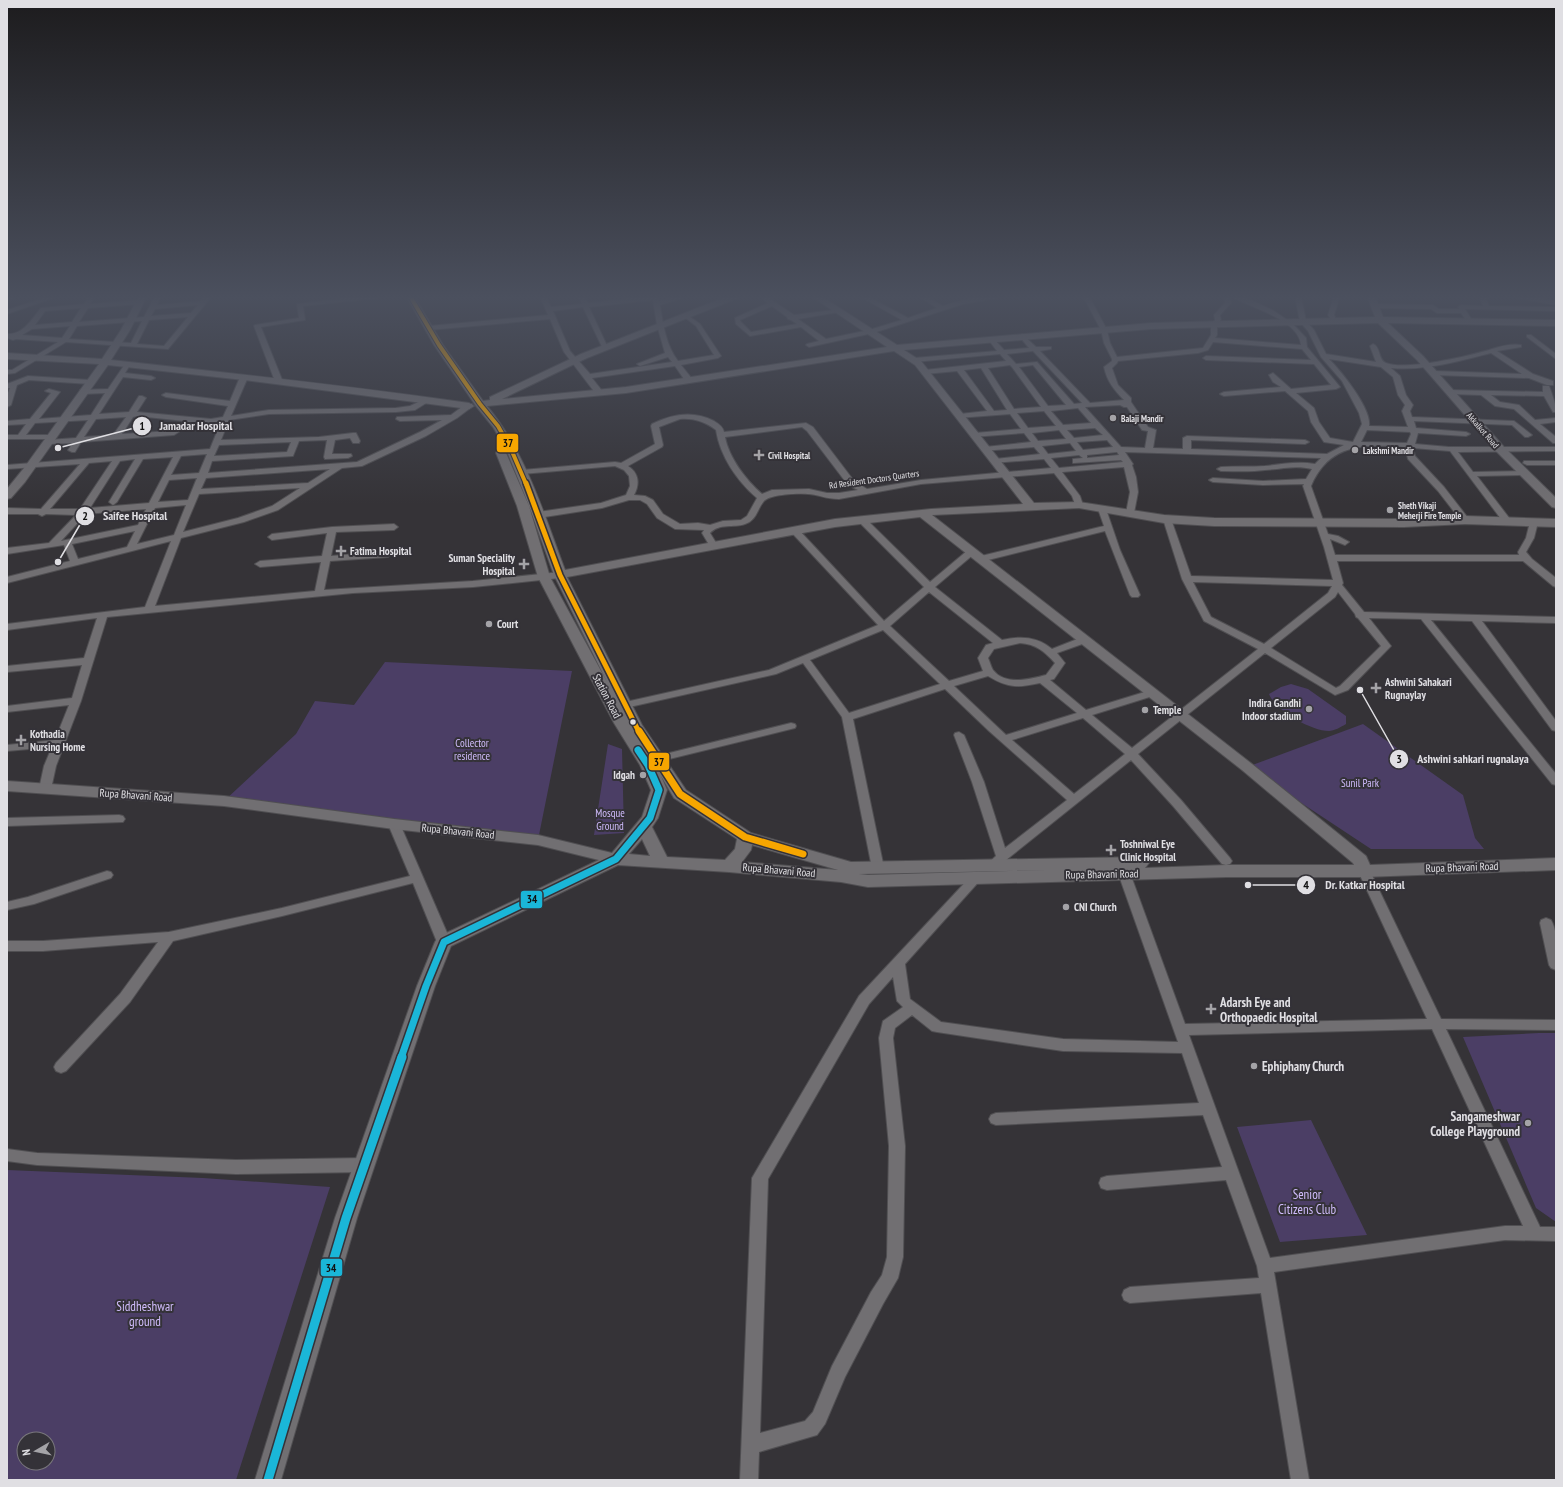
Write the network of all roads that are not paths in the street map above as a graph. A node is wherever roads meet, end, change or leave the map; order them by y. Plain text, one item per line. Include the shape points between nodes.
1 (24, 365) edge
2 (102, 365) edge
3 (127, 365) edge
4 (131, 365) edge
5 (272, 365) edge
6 (448, 365) edge
7 (451, 365) edge
8 (564, 365) edge
9 (579, 365) edge
10 (637, 365) edge
11 (667, 365) edge
12 (677, 365) edge
13 (783, 365) edge
14 (919, 365) edge
15 (989, 365) edge
16 (1014, 365) edge
17 (1036, 365) edge
18 (1049, 365) edge
19 (1110, 365) edge
20 (1318, 365) edge
21 (1332, 365) edge
22 (1384, 365) edge
23 (1389, 365) edge
24 (1423, 365) edge
25 (1426, 365) edge
26 (1514, 365) edge
27 (983, 366) junction
28 (970, 367) joint
29 (959, 368) junction
30 (7, 372) edge
31 (925, 372) junction
32 (615, 373) junction
33 (1434, 373) junction
34 (1274, 375) dead end
35 (121, 376) junction
36 (1530, 376) junction
37 (244, 377) junction
38 (587, 377) junction
39 (151, 378) dead end
40 (689, 380) junction
41 (90, 382) junction
42 (279, 382) junction
43 (1553, 382) edge
44 (9, 388) edge
45 (1287, 390) junction
46 (49, 391) dead end
47 (111, 391) junction
48 (83, 392) junction
49 (599, 392) junction
50 (1450, 392) junction
51 (1482, 392) junction
52 (1224, 394) dead end
53 (1547, 394) junction
54 (166, 395) dead end
55 (142, 398) dead end
56 (427, 400) junction
57 (1127, 402) junction
58 (233, 404) junction
59 (7, 405) edge
60 (474, 405) junction
61 (1071, 406) junction
62 (1121, 408) dead end
63 (1046, 409) junction
64 (1556, 410) edge
65 (992, 413) junction
66 (131, 415) junction
67 (454, 416) junction
68 (94, 417) junction
69 (227, 418) junction
70 (1093, 418) junction
71 (1408, 418) junction
72 (64, 419) junction
73 (400, 419) dead end
74 (191, 420) junction
75 (1556, 420) edge
76 (33, 421) junction
77 (1477, 422) junction
78 (1534, 422) junction
79 (7, 423) edge
80 (1022, 424) junction
81 (1059, 425) junction
82 (1541, 427) junction
83 (1364, 428) junction
84 (1520, 428) junction
85 (1413, 430) junction
86 (1466, 434) dead end
87 (1528, 435) dead end
88 (721, 436) junction
89 (7, 437) edge
90 (20, 437) junction
91 (116, 437) junction
92 (331, 437) junction
93 (296, 438) junction
94 (50, 439) junction
95 (79, 439) junction
96 (356, 441) dead end
97 (1556, 441) edge
98 (1305, 442) dead end
99 (216, 443) junction
100 (1114, 443) junction
101 (983, 445) junction
102 (1355, 445) junction
103 (1410, 446) junction
104 (1077, 447) junction
105 (1452, 449) junction
106 (1500, 449) junction
107 (1535, 449) junction
108 (1556, 449) edge
109 (72, 450) dead end
110 (1149, 450) junction
111 (1187, 450) junction
112 (1044, 453) junction
113 (178, 454) junction
114 (211, 455) junction
115 (348, 456) dead end
116 (1327, 456) junction
117 (140, 457) junction
118 (1124, 457) junction
119 (118, 458) junction
120 (1088, 460) junction
121 (86, 461) junction
122 (1129, 464) junction
123 (1555, 464) edge
124 (31, 465) junction
125 (622, 466) junction
126 (7, 467) edge
127 (338, 467) junction
128 (1317, 467) junction
129 (1094, 468) junction
130 (1526, 468) junction
131 (1221, 469) dead end
132 (288, 470) junction
133 (1057, 471) junction
134 (248, 472) junction
135 (522, 472) junction
136 (1471, 474) junction
137 (202, 475) junction
138 (166, 478) junction
139 (1213, 480) dead end
140 (1309, 481) junction
141 (312, 485) junction
142 (280, 487) junction
143 (240, 490) junction
144 (865, 491) junction
145 (196, 492) junction
146 (7, 496) edge
147 (629, 497) junction
148 (761, 498) junction
149 (113, 502) dead end
150 (191, 502) junction
151 (1079, 505) junction
152 (1556, 505) edge
153 (152, 506) junction
154 (1031, 507) junction
155 (1102, 509) junction
156 (7, 511) edge
157 (82, 512) junction
158 (42, 513) junction
159 (922, 513) junction
160 (1130, 513) junction
161 (538, 514) junction
162 (1167, 519) junction
163 (862, 520) junction
164 (1465, 520) junction
165 (1507, 521) junction
166 (1318, 522) junction
167 (1534, 522) junction
168 (1556, 523) edge
169 (141, 527) junction
170 (394, 527) dead end
171 (710, 528) junction
172 (1108, 528) junction
173 (332, 530) junction
174 (795, 530) junction
175 (1323, 535) junction
176 (176, 537) junction
177 (272, 537) dead end
178 (67, 542) junction
179 (1345, 542) dead end
180 (52, 545) junction
181 (714, 546) junction
182 (130, 549) junction
183 (7, 551) edge
184 (388, 554) dead end
185 (976, 555) junction
186 (1332, 558) junction
187 (1525, 558) junction
188 (326, 559) junction
189 (75, 563) junction
190 (260, 564) dead end
191 (560, 575) junction
192 (544, 577) junction
193 (1187, 579) junction
194 (7, 580) edge
195 (1338, 584) junction
196 (1556, 584) edge
197 (930, 588) junction
198 (319, 593) junction
199 (1135, 595) dead end
200 (148, 610) junction
201 (104, 615) junction
202 (1359, 615) junction
203 (1423, 616) junction
204 (1475, 618) junction
205 (1556, 620) edge
206 (884, 626) junction
207 (7, 627) edge
208 (1084, 640) junction
209 (999, 644) junction
210 (1265, 649) junction
211 (1052, 652) junction
212 (804, 658) junction
213 (88, 661) junction
214 (7, 670) edge
215 (989, 672) junction
216 (1042, 679) junction
217 (947, 686) junction
218 (1152, 693) junction
219 (76, 701) junction
220 (625, 705) junction
221 (7, 709) edge
222 (1084, 714) junction
223 (1181, 715) junction
224 (847, 717) junction
225 (791, 726) dead end
226 (1556, 728) edge
227 (959, 735) dead end
228 (1005, 739) junction
229 (60, 743) junction
230 (7, 748) edge
231 (1132, 754) junction
232 (657, 759) junction
233 (1556, 781) edge
234 (10, 788) edge
235 (45, 789) junction
236 (1074, 800) junction
237 (119, 819) dead end
238 (7, 822) edge
239 (394, 824) junction
240 (643, 826) junction
241 (745, 837) junction
242 (1556, 855) edge
243 (616, 859) junction
244 (997, 861) junction
245 (662, 862) junction
246 (1226, 862) junction
247 (1556, 864) edge
248 (729, 866) junction
249 (1362, 866) junction
250 (878, 868) junction
251 (1124, 873) junction
252 (107, 875) dead end
253 (977, 877) junction
254 (417, 878) junction
255 (7, 906) edge
256 (1546, 923) dead end
257 (169, 937) junction
258 (444, 942) junction
259 (7, 946) edge
260 (898, 963) junction
261 (1556, 965) edge
262 (912, 1008) junction
263 (1437, 1024) junction
264 (1556, 1025) edge
265 (1180, 1030) junction
266 (1187, 1048) junction
267 (61, 1067) dead end
268 (1209, 1109) junction
269 (996, 1119) dead end
270 (7, 1154) edge
271 (364, 1165) junction
272 (1232, 1173) junction
273 (1107, 1183) dead end
274 (1534, 1234) junction
275 (1556, 1234) edge
276 (1266, 1266) junction
277 (1269, 1285) junction
278 (1130, 1295) dead end
279 (750, 1445) junction
280 (268, 1480) edge
281 (748, 1480) edge
282 (1300, 1480) edge

1 - 30 street via 13,372
2 - 41 street
3 - 35 street
4 - 37 street
5 - 42 street
6 - 60 street
7 - 60 street
8 - 60 street via 487,402
9 - 38 street
10 - 32 street
11 - 32 street
12 - 40 street
13 - 40 street
14 - 31 street
15 - 27 street
16 - 63 street
17 - 61 street
18 - 70 street
19 - 57 street via 1108,367 1113,385 1128,400
20 - 45 street via 1336,387
21 - 83 street via 1345,380 1363,413 1366,424
22 - 71 street via 1396,376 1402,395 1409,405 1406,411
23 - 24 street
25 - 33 street, Akkalkot Road
26 - 36 street
27 - 28 street
27 - 80 street
28 - 29 street
29 - 31 street
29 - 65 street
31 - 101 street
32 - 38 street
33 - 36 street
33 - 50 street, Akkalkot Road
34 - 45 street
35 - 39 street
35 - 47 street
36 - 43 street
37 - 42 street
37 - 58 street
38 - 49 street
40 - 49 street
41 - 44 street via 28,378
41 - 48 street
42 - 56 street
43 - 53 street via 1546,384
44 - 59 street
45 - 52 street
45 - 102 street via 1311,410 1315,422 1327,440
46 - 76 street via 56,392
47 - 48 street
47 - 68 street
48 - 72 street
49 - 60 street
50 - 51 street
50 - 77 street, Akkalkot Road
51 - 53 street
51 - 78 street via 1498,404 1516,407
53 - 64 street
54 - 58 street
55 - 66 street
56 - 60 street
56 - 69 street via 412,408 396,410 269,412
57 - 62 street
57 - 70 street
57 - 110 street via 1145,428 1152,430
58 - 69 street
60 - 67 street
60 - 135 street via 498,426
60 - 192 street, Station Road via 490,429 507,464
61 - 63 street
61 - 70 street via 1080,406
63 - 80 street
63 - 81 street
65 - 80 street
65 - 101 street
66 - 68 street
66 - 74 street
66 - 91 street
67 - 73 street
67 - 127 street via 423,434 359,464
68 - 72 street
68 - 95 street
69 - 74 street via 211,421
69 - 99 street
70 - 81 street
70 - 81 street
70 - 100 street
71 - 77 street
71 - 85 street
72 - 76 street
72 - 94 street
74 - 91 street via 174,433
75 - 78 street
76 - 79 street
76 - 90 street
77 - 84 street via 1514,423
77 - 106 street, Akkalkot Road
78 - 82 street
80 - 81 street
80 - 81 street
80 - 101 street
80 - 101 street
80 - 112 street
81 - 104 street
82 - 84 street
82 - 97 street
83 - 85 street
83 - 102 street
84 - 87 street
85 - 86 street
85 - 103 street via 1415,434
88 - 125 street via 720,428 697,416 664,421 655,426 659,445
88 - 144 street via 803,425 810,429 851,483
88 - 148 street via 723,445 738,472
89 - 90 street
90 - 94 street
91 - 95 street
92 - 93 street
92 - 96 street via 353,435
92 - 115 street via 328,457
93 - 99 street
93 - 114 street via 290,454
94 - 95 street
94 - 124 street
95 - 109 street
98 - 111 street via 1187,438
99 - 114 street
100 - 104 street
100 - 104 street
100 - 110 street
100 - 118 street
101 - 112 street
101 - 112 street
101 - 133 street
101 - 144 street, Rd Resident Doctors Quarters via 921,482
101 - 154 street
102 - 103 street
102 - 116 street
103 - 105 street
103 - 164 street via 1411,457
104 - 112 street
104 - 112 street
104 - 120 street
105 - 106 street
105 - 136 street
106 - 107 street
106 - 130 street, Akkalkot Road
107 - 108 street
107 - 123 street
110 - 111 street
111 - 116 street
112 - 120 street
112 - 133 street
113 - 114 street
113 - 117 street
113 - 138 street
114 - 137 street
116 - 128 street
117 - 119 street
117 - 149 street
118 - 120 street
118 - 122 street
119 - 121 street
119 - 157 street
120 - 129 street
121 - 124 street
121 - 158 street
122 - 129 street
122 - 160 street via 1134,493
123 - 130 street
124 - 126 street
124 - 146 street
125 - 135 street via 615,464
125 - 147 street via 631,472 634,481 634,489
127 - 132 street
127 - 141 street
128 - 131 street via 1301,464
128 - 140 street
129 - 133 street
130 - 136 street
130 - 152 street, Akkalkot Road
132 - 134 street
132 - 142 street
133 - 151 street via 1076,496
134 - 137 street
134 - 143 street
135 - 161 street
136 - 165 street
137 - 138 street
137 - 145 street
138 - 153 street
139 - 140 street via 1263,483
140 - 166 street via 1307,486
141 - 142 street
141 - 176 street via 275,508
142 - 143 street
143 - 145 street
144 - 148 street, Rd Resident Doctors Quarters via 827,496 809,491 772,494
145 - 150 street
147 - 161 street via 602,505
147 - 171 street via 642,498 650,502 660,516 678,527
148 - 171 street via 750,518 743,522
150 - 153 street
150 - 176 street
151 - 154 street
151 - 155 street
153 - 157 street
153 - 169 street
154 - 159 street
155 - 160 street
155 - 172 street
156 - 158 street
157 - 158 street
157 - 180 street
159 - 163 street
159 - 185 street
160 - 162 street
161 - 191 street
162 - 166 street via 1267,523
162 - 193 street
163 - 174 street
163 - 197 street
164 - 165 street
164 - 166 street via 1404,523
165 - 167 street
166 - 175 street
167 - 168 street
167 - 187 street via 1530,538 1522,552
169 - 178 street
169 - 182 street
170 - 173 street
171 - 181 street via 706,533
172 - 185 street
172 - 199 street
173 - 177 street
173 - 188 street
174 - 181 street
174 - 206 street
175 - 179 street
175 - 186 street
176 - 182 street
176 - 200 street
178 - 180 street
178 - 189 street
180 - 183 street
181 - 191 street
182 - 189 street
184 - 188 street
185 - 197 street
185 - 208 street
186 - 187 street
186 - 195 street
187 - 196 street via 1550,576
188 - 190 street
188 - 198 street
189 - 194 street
191 - 192 street
191 - 220 street
192 - 198 street
192 - 240 street, Station Road via 622,723 648,765 659,790 650,818
193 - 195 street
193 - 210 street via 1207,619
195 - 202 street
195 - 210 street via 1332,595
197 - 206 street
197 - 209 street
198 - 200 street
200 - 201 street
201 - 207 street
201 - 213 street
202 - 203 street
202 - 210 street via 1386,646 1344,688 1336,692
203 - 204 street
203 - 233 street
204 - 205 street
204 - 226 street
206 - 212 street
206 - 217 street
208 - 211 street
208 - 218 street
209 - 211 street via 1009,640 1035,640
209 - 215 street via 990,646 983,658
210 - 223 street
211 - 216 street via 1060,662 1050,677
212 - 220 street via 772,672
212 - 224 street
213 - 214 street
213 - 219 street
215 - 216 street via 1004,682 1025,683
215 - 217 street
216 - 222 street
217 - 224 street
217 - 228 street
218 - 222 street
218 - 223 street
219 - 221 street
219 - 229 street
220 - 232 street
222 - 228 street
222 - 231 street
223 - 231 street
223 - 249 street via 1247,767
224 - 250 street
225 - 232 street
227 - 244 street via 978,782
228 - 236 street
229 - 230 street
229 - 235 street via 50,766
231 - 236 street
231 - 246 street
232 - 241 street via 680,794
234 - 235 street, Rupa Bhavani Road
235 - 239 street, Rupa Bhavani Road via 224,801
236 - 244 street
237 - 238 street
239 - 243 street, Rupa Bhavani Road via 538,840
239 - 254 street
240 - 243 street, Station Road
240 - 245 street
241 - 248 street via 743,850
241 - 250 street via 851,868
242 - 249 street
243 - 245 street, Rupa Bhavani Road
243 - 258 street, Station Road
244 - 246 street
244 - 250 street
245 - 248 street, Rupa Bhavani Road
246 - 249 street
247 - 249 street, Rupa Bhavani Road
248 - 253 street, Rupa Bhavani Road via 868,880
249 - 251 street, Rupa Bhavani Road
249 - 263 street
251 - 253 street, Rupa Bhavani Road
251 - 265 street
252 - 255 street via 30,901
253 - 260 street
254 - 257 street
254 - 258 street
256 - 261 street
257 - 259 street
257 - 267 street via 125,998
258 - 271 street via 426,986
260 - 262 street via 904,1001
260 - 279 street via 864,1000 760,1178
262 - 266 street via 937,1027 1063,1045
262 - 279 street via 888,1025 886,1038 897,1146 895,1257 890,1278 845,1358 819,1418 811,1429
263 - 264 street
263 - 265 street
263 - 274 street
265 - 266 street
266 - 268 street
268 - 269 street
268 - 272 street
270 - 271 street via 37,1158 236,1167
271 - 280 street
272 - 273 street
272 - 276 street
274 - 275 street
274 - 276 street via 1505,1234
276 - 277 street
277 - 278 street
277 - 282 street
279 - 281 street

